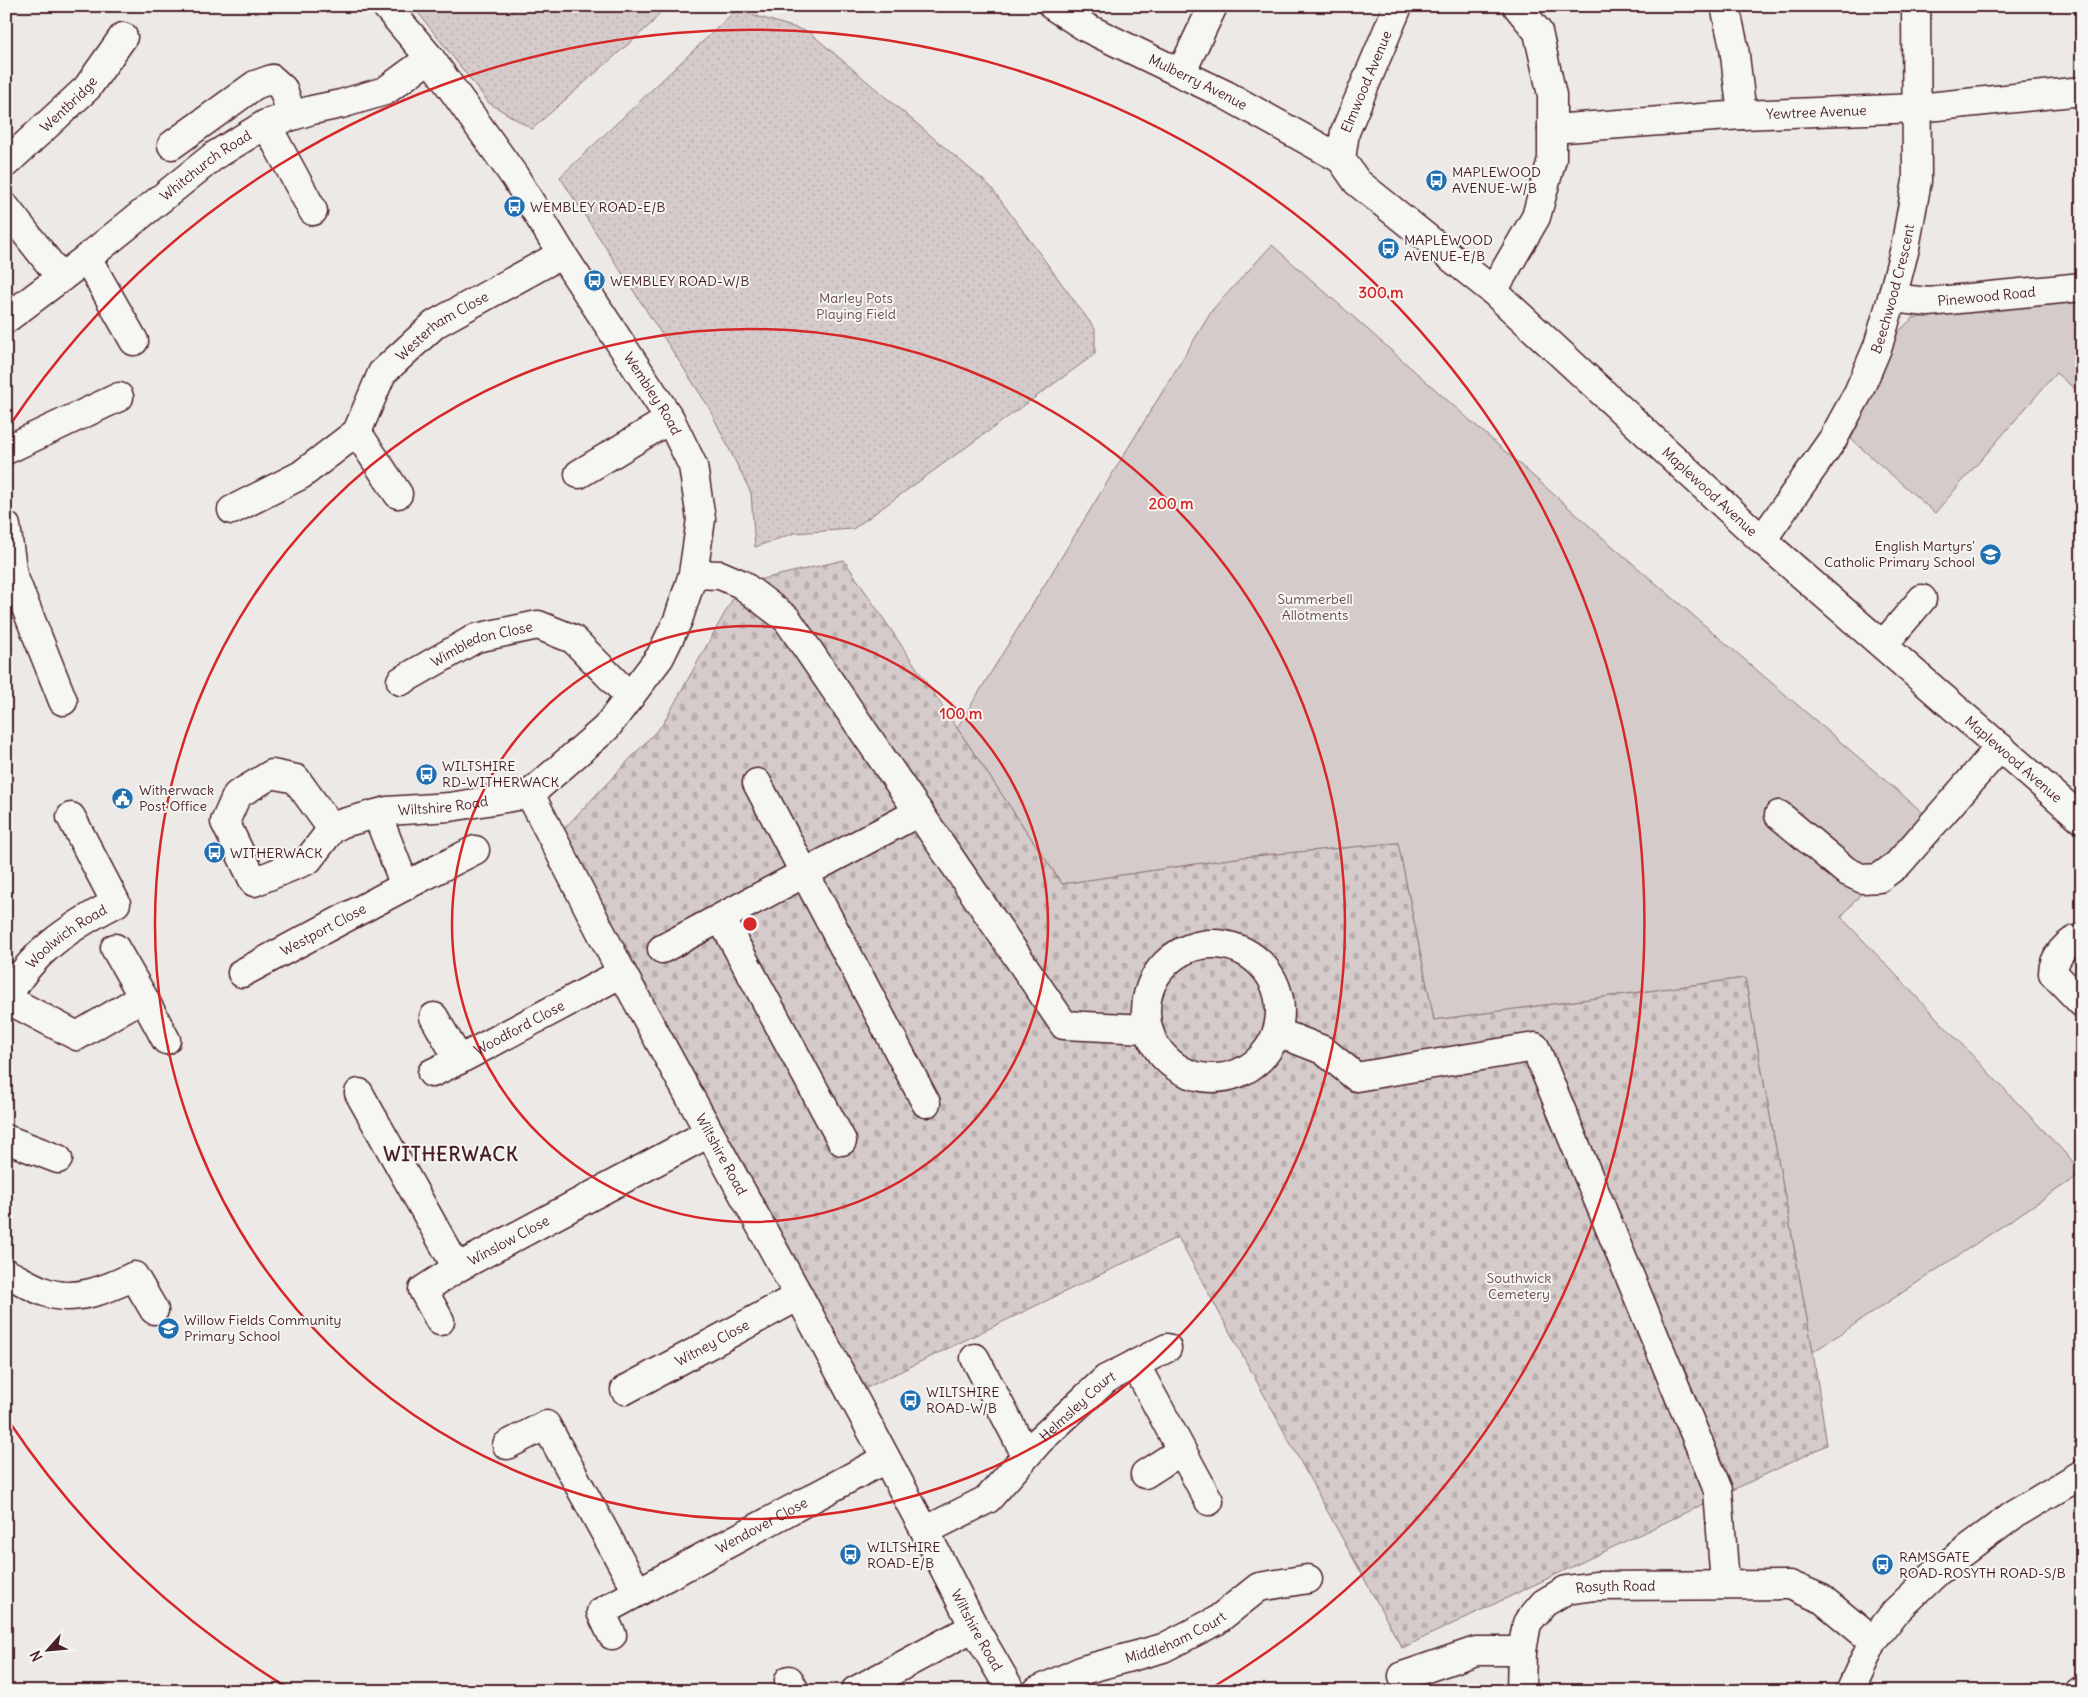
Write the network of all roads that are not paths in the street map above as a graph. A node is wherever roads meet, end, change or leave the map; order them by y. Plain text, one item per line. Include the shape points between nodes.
1 (386, 6) edge
2 (1053, 6) edge
3 (1214, 6) edge
4 (1398, 6) edge
5 (1517, 6) edge
6 (1726, 6) edge
7 (1916, 6) edge
8 (123, 37) dead end
9 (430, 58) junction
10 (1181, 73) junction
11 (2082, 91) edge
12 (1918, 108) junction
13 (1742, 115) junction
14 (292, 116) junction
15 (266, 124) junction
16 (1552, 129) junction
17 (172, 145) dead end
18 (1341, 159) junction
19 (6, 163) edge
20 (6, 208) edge
21 (313, 211) dead end
22 (562, 254) junction
23 (87, 258) junction
24 (61, 278) junction
25 (2082, 287) edge
26 (1493, 291) junction
27 (1892, 298) junction
28 (6, 318) edge
29 (134, 341) dead end
30 (119, 397) dead end
31 (670, 419) junction
32 (357, 432) junction
33 (6, 450) edge
34 (579, 474) dead end
35 (398, 494) dead end
36 (232, 510) dead end
37 (6, 526) edge
38 (1762, 540) junction
39 (693, 574) junction
40 (1922, 599) dead end
41 (1883, 645) junction
42 (401, 681) dead end
43 (630, 698) junction
44 (63, 701) dead end
45 (2000, 747) junction
46 (757, 783) dead end
47 (530, 794) junction
48 (919, 812) junction
49 (377, 814) junction
50 (1779, 815) dead end
51 (71, 817) dead end
52 (2082, 819) edge
53 (332, 829) dead end
54 (475, 850) dead end
55 (805, 873) junction
56 (405, 886) junction
57 (721, 918) junction
58 (2082, 938) edge
59 (115, 948) dead end
60 (662, 950) dead end
61 (242, 973) dead end
62 (622, 973) junction
63 (142, 996) junction
64 (7, 1000) edge
65 (2082, 1003) edge
66 (434, 1018) dead end
67 (1148, 1029) junction
68 (1277, 1032) junction
69 (166, 1040) dead end
70 (459, 1060) junction
71 (432, 1073) dead end
72 (359, 1093) dead end
73 (926, 1103) dead end
74 (709, 1133) junction
75 (6, 1139) edge
76 (842, 1141) dead end
77 (58, 1159) dead end
78 (457, 1268) junction
79 (6, 1273) edge
80 (799, 1296) junction
81 (154, 1310) dead end
82 (440, 1321) dead end
83 (1167, 1348) dead end
84 (975, 1358) dead end
85 (1135, 1364) junction
86 (625, 1390) dead end
87 (507, 1445) dead end
88 (1181, 1451) junction
89 (1026, 1455) junction
90 (885, 1459) junction
91 (1145, 1474) dead end
92 (2082, 1474) edge
93 (1209, 1501) dead end
94 (925, 1531) junction
95 (1308, 1579) dead end
96 (1725, 1585) junction
97 (637, 1592) junction
98 (974, 1627) junction
99 (612, 1635) dead end
100 (1873, 1641) junction
101 (1522, 1651) junction
102 (1403, 1676) dead end
103 (855, 1691) edge
104 (1011, 1691) edge
105 (1037, 1691) edge
106 (1521, 1691) edge
107 (1850, 1691) edge

1 - 9 street, Wembley Road
2 - 10 street, Mulberry Avenue via 1087,28
3 - 10 street
4 - 18 street, Elmwood Avenue via 1345,132
5 - 16 street via 1538,32 1552,95
6 - 13 street
7 - 12 street, Beechwood Crescent
8 - 19 street, Wentbridge via 87,88
9 - 14 street, Whitchurch Road via 385,91
9 - 22 street, Wembley Road via 515,177
10 - 18 street, Mulberry Avenue
11 - 12 street, Yewtree Avenue
12 - 13 street, Yewtree Avenue
12 - 27 street, Beechwood Crescent via 1917,181
13 - 16 street, Yewtree Avenue
14 - 15 street, Whitchurch Road
14 - 17 street via 283,89 272,80 255,84
15 - 21 street
15 - 23 street, Whitchurch Road via 214,156
16 - 26 street via 1552,158 1536,217
18 - 26 street, Maplewood Avenue via 1357,182
20 - 24 street
22 - 31 street, Wembley Road
22 - 32 street, Westerham Close via 435,324 382,373
23 - 24 street, Whitchurch Road
23 - 29 street
24 - 28 street, Whitchurch Road
25 - 27 street, Pinewood Road via 1928,302
26 - 38 street, Maplewood Avenue
27 - 38 street, Beechwood Crescent via 1878,346 1858,393 1832,438
30 - 33 street
31 - 34 street
31 - 39 street, Wembley Road via 693,466 701,519
32 - 35 street
32 - 36 street via 301,474
37 - 44 street via 13,575
38 - 41 street, Maplewood Avenue
39 - 43 street, Wembley Road via 678,620 660,657
39 - 48 street via 720,575 741,584 788,619
40 - 41 street
41 - 45 street, Maplewood Avenue
42 - 43 street, Wimbledon Close via 476,638 538,625 573,639
43 - 47 street, Wembley Road via 606,728
45 - 50 street via 1898,864 1879,878 1862,879 1846,871
45 - 52 street, Maplewood Avenue
46 - 55 street
47 - 49 street, Wiltshire Road via 450,807
47 - 62 street, Wiltshire Road
48 - 55 street
48 - 67 street via 1064,1025
49 - 53 street, Wiltshire Road
49 - 56 street
51 - 64 street, Woolwich Road via 116,903 56,939 28,966
54 - 56 street, Westport Close
55 - 57 street
55 - 73 street
56 - 61 street, Westport Close
57 - 60 street
57 - 76 street
58 - 65 street via 2075,939 2057,957 2053,973
59 - 63 street
62 - 70 street, Woodford Close
62 - 74 street, Wiltshire Road
63 - 64 street via 77,1036
63 - 69 street
66 - 70 street, Woodford Close
67 - 68 street via 1157,1049 1171,1064 1190,1075 1212,1079 1233,1076 1252,1066 1268,1051
67 - 68 street via 1145,1006 1150,984 1163,965 1181,951 1202,944 1225,944 1247,952 1264,967 1276,986 1280,1009
68 - 96 street via 1323,1050 1356,1077 1535,1047 1718,1490
70 - 71 street
72 - 78 street, Winslow Close
74 - 78 street, Winslow Close
74 - 80 street, Wiltshire Road
75 - 77 street
78 - 82 street via 423,1290
79 - 81 street via 46,1292 64,1295 93,1292 134,1276
80 - 86 street, Witney Close
80 - 90 street, Wiltshire Road
83 - 85 street, Helmsley Court
84 - 89 street, Helmsley Court
85 - 88 street, Helmsley Court
85 - 89 street, Helmsley Court via 1106,1379
87 - 97 street via 546,1425
88 - 91 street
88 - 93 street, Helmsley Court
89 - 94 street, Helmsley Court via 988,1499
90 - 94 street, Wiltshire Road
90 - 97 street, Wendover Close
92 - 100 street via 2013,1515 1937,1572 1895,1612
94 - 98 street, Wiltshire Road
95 - 105 street, Middleham Court via 1259,1587 1216,1621 1163,1648 1083,1670
96 - 100 street, Rosyth Road via 1790,1585 1822,1599
96 - 101 street, Rosyth Road via 1595,1586 1566,1590 1544,1602 1527,1623
97 - 99 street, Wendover Close via 601,1612
98 - 103 street
98 - 104 street, Wiltshire Road
100 - 107 street
101 - 102 street via 1476,1651
101 - 106 street, Rosyth Road

